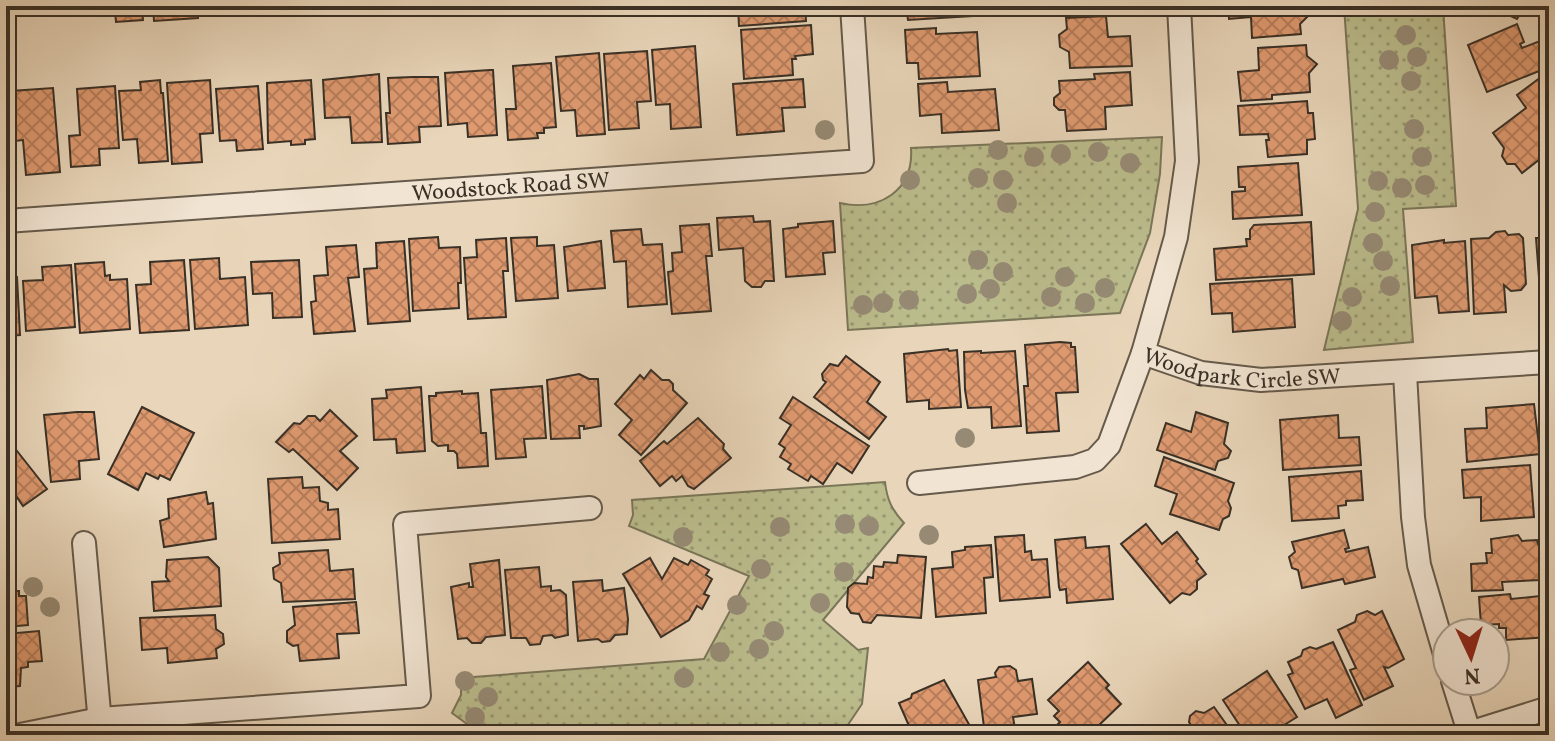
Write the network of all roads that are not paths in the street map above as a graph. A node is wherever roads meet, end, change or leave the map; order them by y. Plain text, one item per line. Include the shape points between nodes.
1 (852, 6) edge
2 (1179, 6) edge
3 (6, 221) edge
4 (1143, 353) junction
5 (1549, 362) edge
6 (1405, 373) junction
7 (919, 483) dead end
8 (590, 508) dead end
9 (84, 543) dead end
10 (1434, 617) edge
11 (1457, 697) edge
12 (1549, 708) edge
13 (100, 727) edge
14 (1467, 734) edge
15 (20, 735) edge

1 - 3 street, Woodstock Road SW via 862,161
2 - 4 street, Woodpark Circle SW via 1185,173 1176,237
4 - 6 street, Woodpark Circle SW via 1201,373 1261,380
4 - 7 street via 1109,445 1095,460 1075,467
5 - 6 street, Woodpark Circle SW
6 - 10 street via 1413,517 1419,565
8 - 13 street via 405,524 419,696
9 - 13 street
11 - 14 street
12 - 14 street
13 - 15 street

